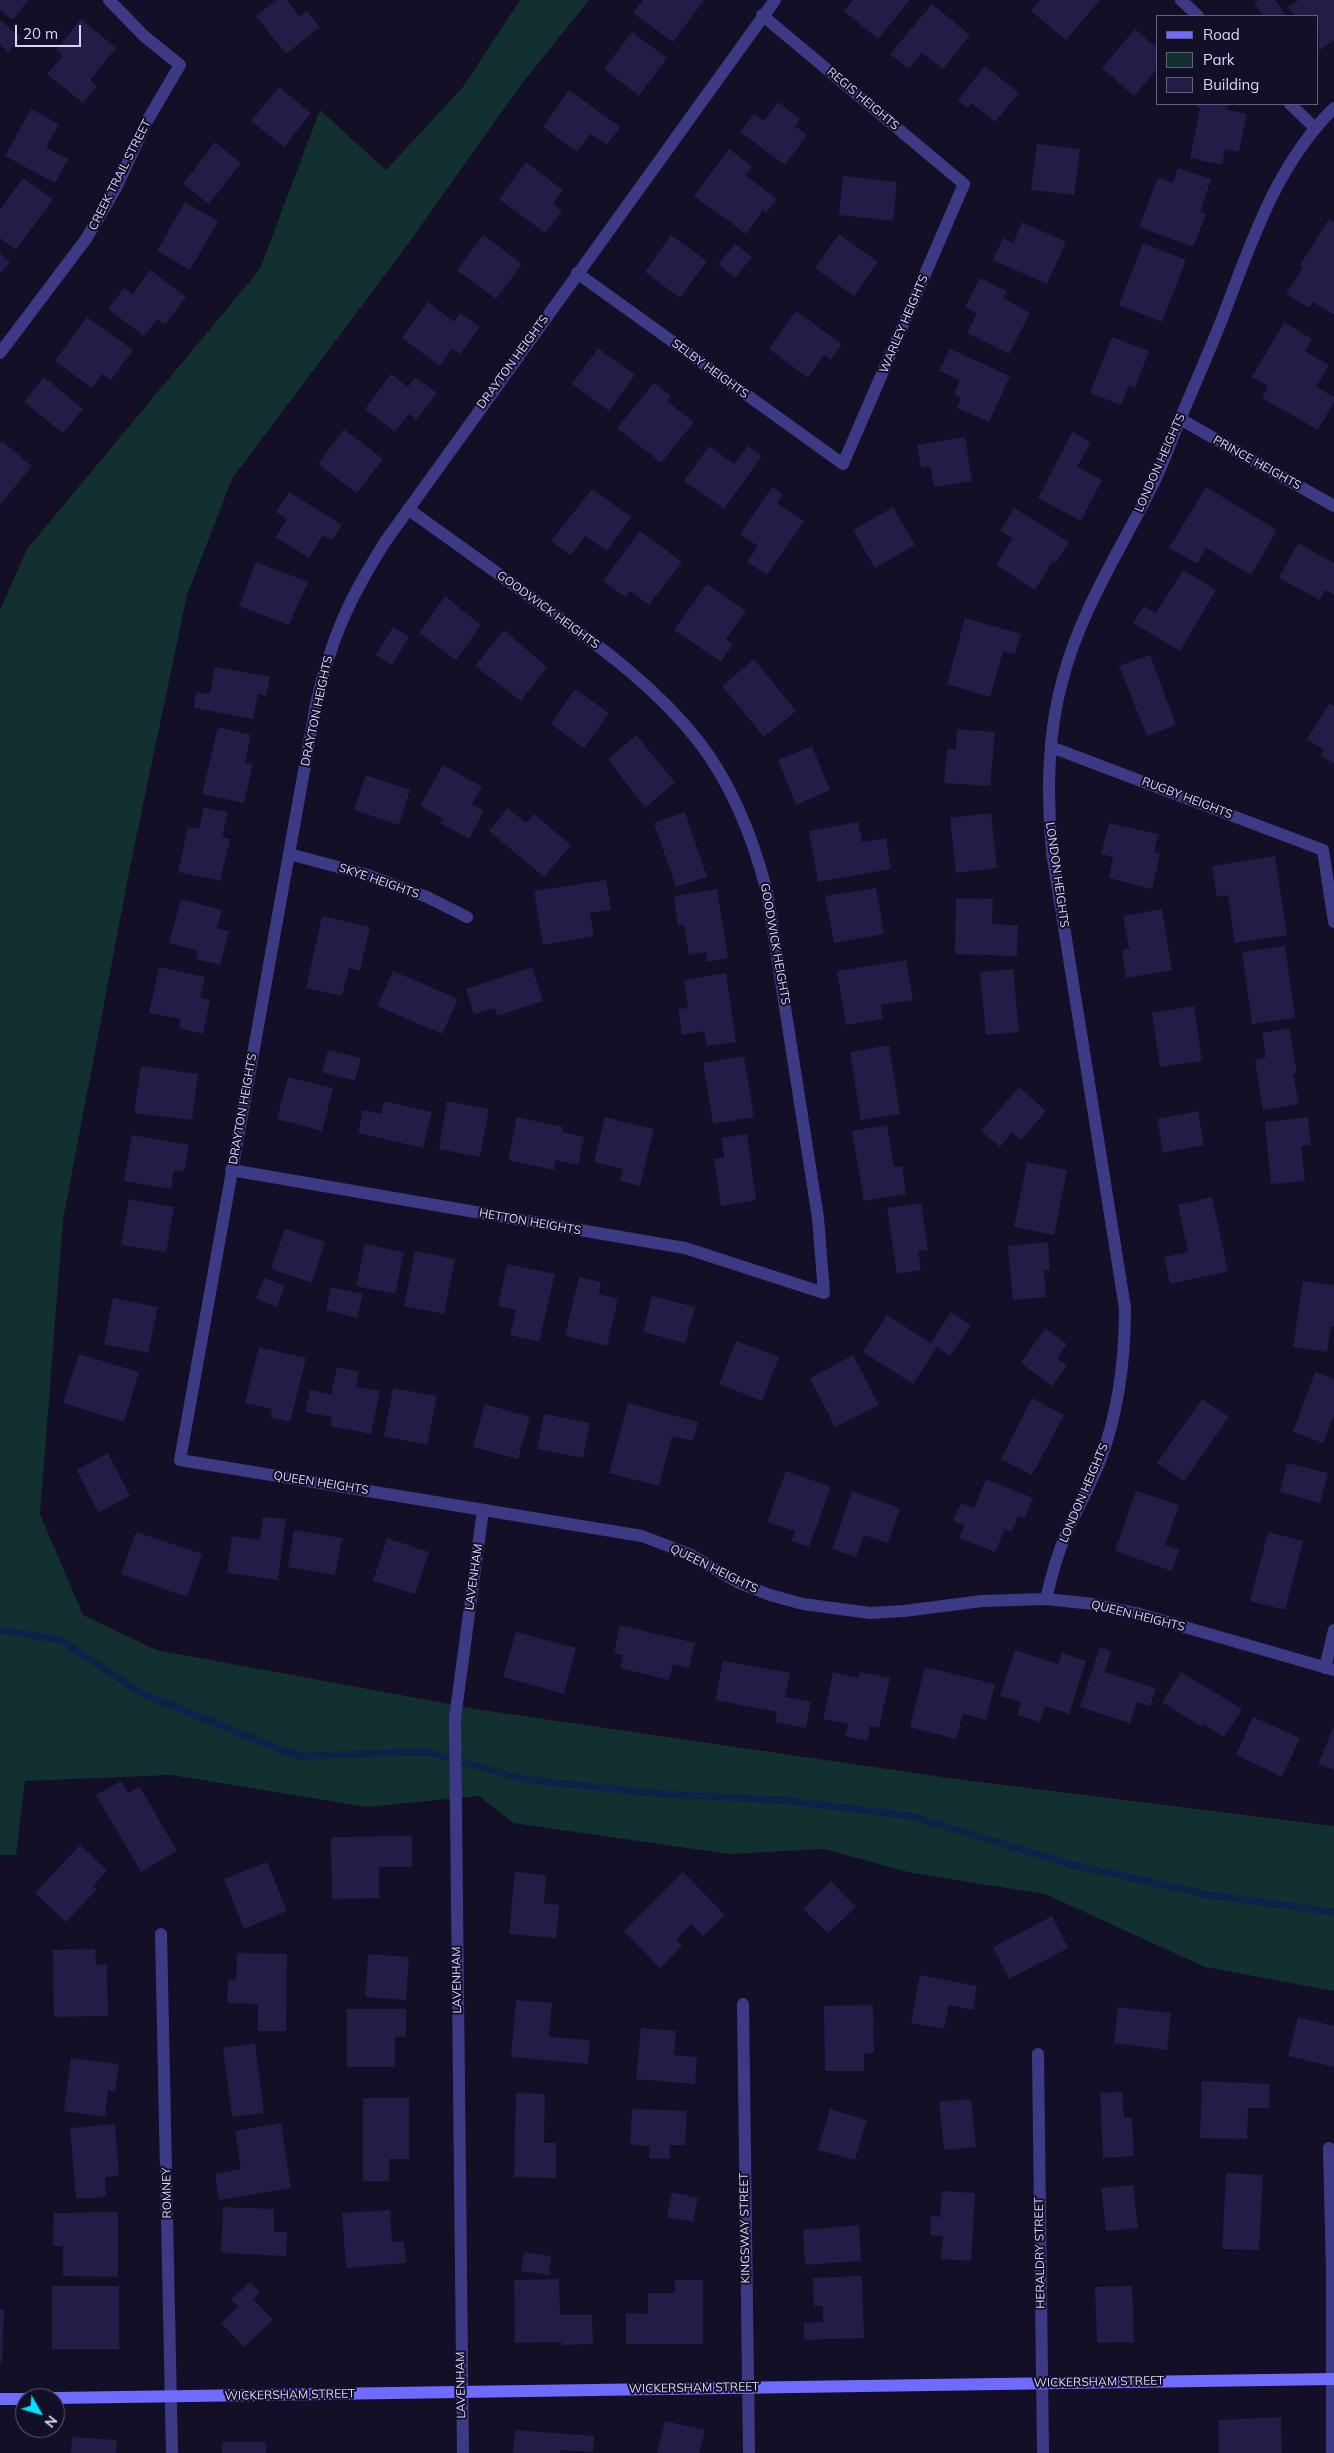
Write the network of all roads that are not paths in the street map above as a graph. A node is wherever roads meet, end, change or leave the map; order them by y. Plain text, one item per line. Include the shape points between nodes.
1 (109, 0) edge
2 (775, 0) edge
3 (1181, 0) edge
4 (762, 14) junction
5 (1197, 15) edge
6 (1291, 105) edge
7 (1334, 108) edge
8 (1314, 127) junction
9 (964, 184) joint
10 (577, 273) junction
11 (0, 353) edge
12 (1180, 419) junction
13 (844, 464) joint
14 (1334, 506) edge
15 (408, 509) junction
16 (1051, 747) junction
17 (288, 854) junction
18 (467, 917) dead end
19 (1334, 922) edge
20 (232, 1170) junction
21 (824, 1293) joint
22 (180, 1460) joint
23 (483, 1510) junction
24 (1046, 1599) junction
25 (1334, 1630) edge
26 (1329, 1669) edge
27 (161, 1934) dead end
28 (743, 2004) dead end
29 (1038, 2054) dead end
30 (1329, 2148) dead end
31 (1333, 2379) edge
32 (1042, 2384) junction
33 (747, 2387) junction
34 (461, 2393) junction
35 (172, 2397) junction
36 (65, 2398) edge
37 (0, 2399) edge
38 (15, 2399) edge
39 (172, 2453) edge
40 (462, 2453) edge
41 (749, 2453) edge
42 (1043, 2453) edge
43 (1332, 2453) edge

1 - 11 street, CREEK TRAIL STREET via 144,36 180,65 86,239
2 - 4 street, DRAYTON HEIGHTS
3 - 5 street
4 - 9 street, REGIS HEIGHTS
4 - 10 street, DRAYTON HEIGHTS
6 - 8 street
7 - 8 street, LONDON HEIGHTS
8 - 12 street, LONDON HEIGHTS via 1293,157 1258,222 1202,373
9 - 13 street, WARLEY HEIGHTS
10 - 13 street, SELBY HEIGHTS
10 - 15 street, DRAYTON HEIGHTS
12 - 14 street, PRINCE HEIGHTS
12 - 16 street, LONDON HEIGHTS via 1158,475 1076,638 1063,678
15 - 17 street, DRAYTON HEIGHTS via 357,585 339,623 316,704
15 - 21 street, GOODWICK HEIGHTS via 643,681 683,723 722,778 742,815 768,892 818,1218
16 - 19 street, RUGBY HEIGHTS via 1323,850
16 - 24 street, LONDON HEIGHTS via 1049,813 1052,852 1125,1308 1125,1347 1112,1424 1099,1462 1065,1536
17 - 18 street, SKYE HEIGHTS via 368,875 427,897
17 - 20 street, DRAYTON HEIGHTS
20 - 21 street, HETTON HEIGHTS via 685,1248
20 - 22 street, DRAYTON HEIGHTS
22 - 23 street, QUEEN HEIGHTS
23 - 24 street, QUEEN HEIGHTS via 642,1536 689,1554 770,1596 836,1610 870,1613 982,1601
23 - 34 street, LAVENHAM via 455,1718
24 - 26 street, QUEEN HEIGHTS via 1136,1613
25 - 26 street
27 - 35 street, ROMNEY
28 - 33 street, KINGSWAY STREET
29 - 32 street, HERALDRY STREET
30 - 31 street
31 - 32 street, WICKERSHAM STREET
31 - 43 street
32 - 33 street, WICKERSHAM STREET
32 - 42 street, HERALDRY STREET
33 - 34 street, WICKERSHAM STREET
33 - 41 street, KINGSWAY STREET
34 - 35 street, WICKERSHAM STREET
34 - 40 street, LAVENHAM
35 - 36 street, WICKERSHAM STREET
35 - 39 street, ROMNEY
37 - 38 street

